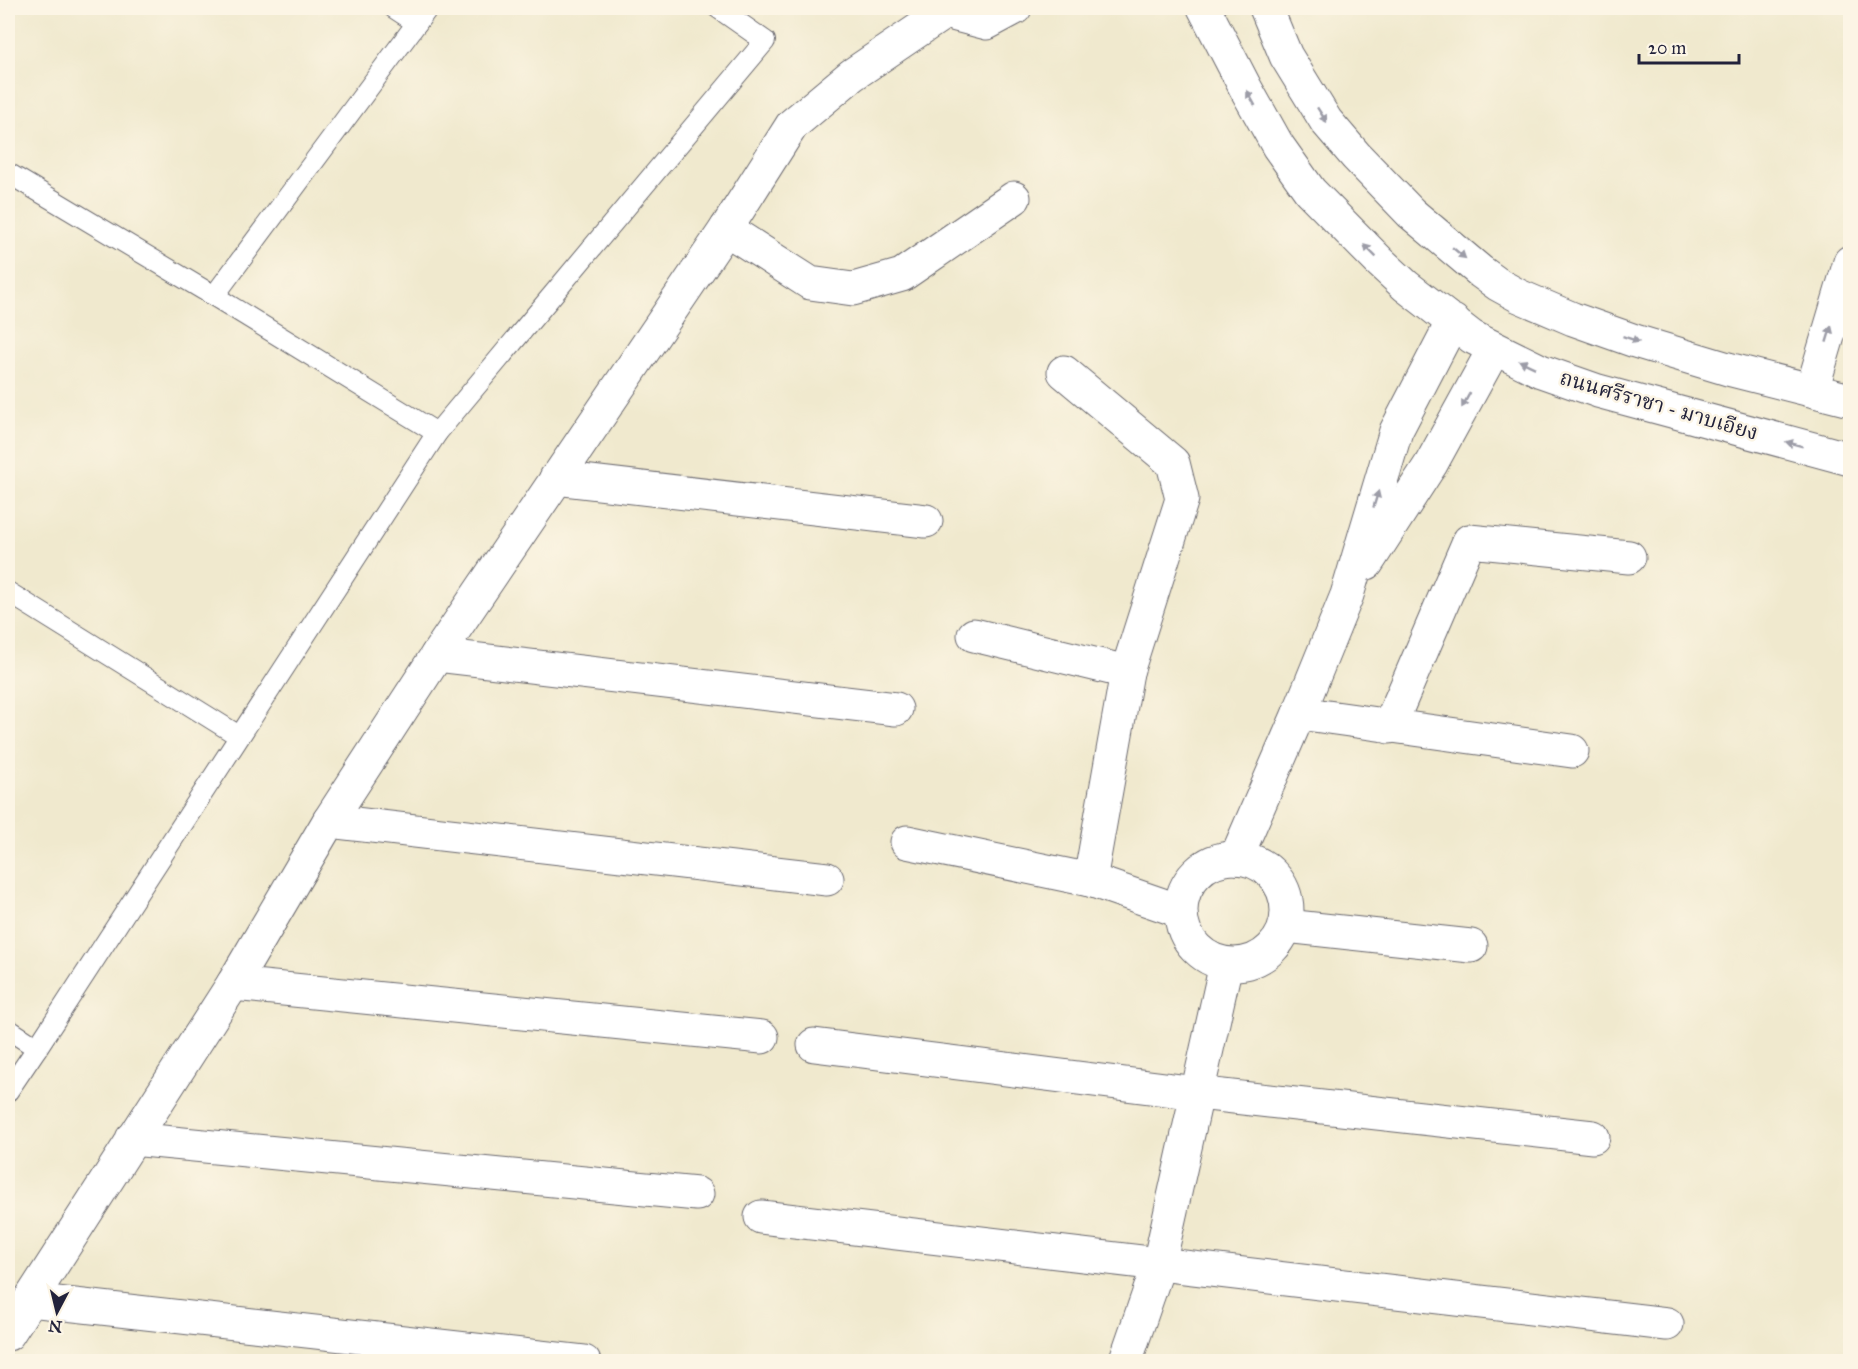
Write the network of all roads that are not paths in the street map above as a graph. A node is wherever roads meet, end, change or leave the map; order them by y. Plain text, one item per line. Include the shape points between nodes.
1 (394, 8) edge
2 (718, 8) edge
3 (1015, 8) edge
4 (1204, 8) edge
5 (1266, 8) edge
6 (948, 10) edge
7 (422, 15) edge
8 (8, 173) edge
9 (1014, 198) dead end
10 (726, 229) junction
11 (1851, 261) edge
12 (214, 296) junction
13 (1453, 321) junction
14 (1494, 349) junction
15 (1064, 372) dead end
16 (1812, 390) junction
17 (1851, 400) edge
18 (437, 432) junction
19 (1851, 459) edge
20 (556, 478) junction
21 (926, 521) dead end
22 (1629, 557) dead end
23 (8, 592) edge
24 (1347, 595) junction
25 (974, 635) dead end
26 (437, 655) junction
27 (1127, 672) junction
28 (896, 709) dead end
29 (1299, 713) junction
30 (1389, 727) junction
31 (239, 736) junction
32 (1572, 751) dead end
33 (329, 821) junction
34 (907, 842) dead end
35 (1236, 858) junction
36 (827, 879) dead end
37 (1090, 880) junction
38 (1180, 911) junction
39 (1286, 926) junction
40 (1471, 946) dead end
41 (1226, 964) junction
42 (232, 984) junction
43 (8, 1029) edge
44 (762, 1037) dead end
45 (814, 1045) dead end
46 (37, 1048) junction
47 (8, 1091) edge
48 (1197, 1093) junction
49 (1593, 1137) dead end
50 (132, 1139) junction
51 (697, 1194) dead end
52 (761, 1217) dead end
53 (1159, 1264) junction
54 (30, 1300) junction
55 (1667, 1324) dead end
56 (8, 1334) edge
57 (584, 1362) edge
58 (1125, 1362) edge

1 - 7 lane
2 - 18 lane via 765,41
3 - 6 street via 987,23
13 -> 4 street, ถนนศรีราชา - มาบเอียง via 1400,280 1310,191 1278,146
5 -> 16 street via 1286,56 1326,121 1411,213 1499,285 1573,319 1635,341
6 - 10 street via 852,75 792,125
7 - 12 lane
8 - 12 lane
9 - 10 street via 902,275 853,289 810,284
10 - 20 street
16 -> 11 street
12 - 18 lane
13 - 14 street, ถนนศรีราชา - มาบเอียง
24 -> 13 street via 1396,431
19 -> 14 street, ถนนศรีราชา - มาบเอียง via 1598,392
14 -> 24 street via 1431,464
15 - 27 street via 1173,463 1182,499
16 - 17 street
18 - 31 lane
20 - 21 street
20 - 26 street
22 - 30 street via 1469,541
23 - 31 lane
24 - 29 street
25 - 27 street
26 - 28 street
26 - 33 street
27 - 37 street
29 - 30 street
29 - 35 street
30 - 32 street
31 - 46 lane
33 - 36 street
33 - 42 street
34 - 37 street
35 - 38 street via 1204,867 1191,879
35 - 39 street via 1266,868 1278,880 1288,910
37 - 38 street
38 - 41 street via 1182,926 1199,952
39 - 40 street
39 - 41 street via 1269,952 1256,960
41 - 48 street
42 - 44 street
42 - 50 street
43 - 46 lane
45 - 48 street
46 - 47 lane
48 - 49 street
48 - 53 street
50 - 51 street
50 - 54 street
52 - 53 street
53 - 55 street
53 - 58 street
54 - 56 street
54 - 57 street

